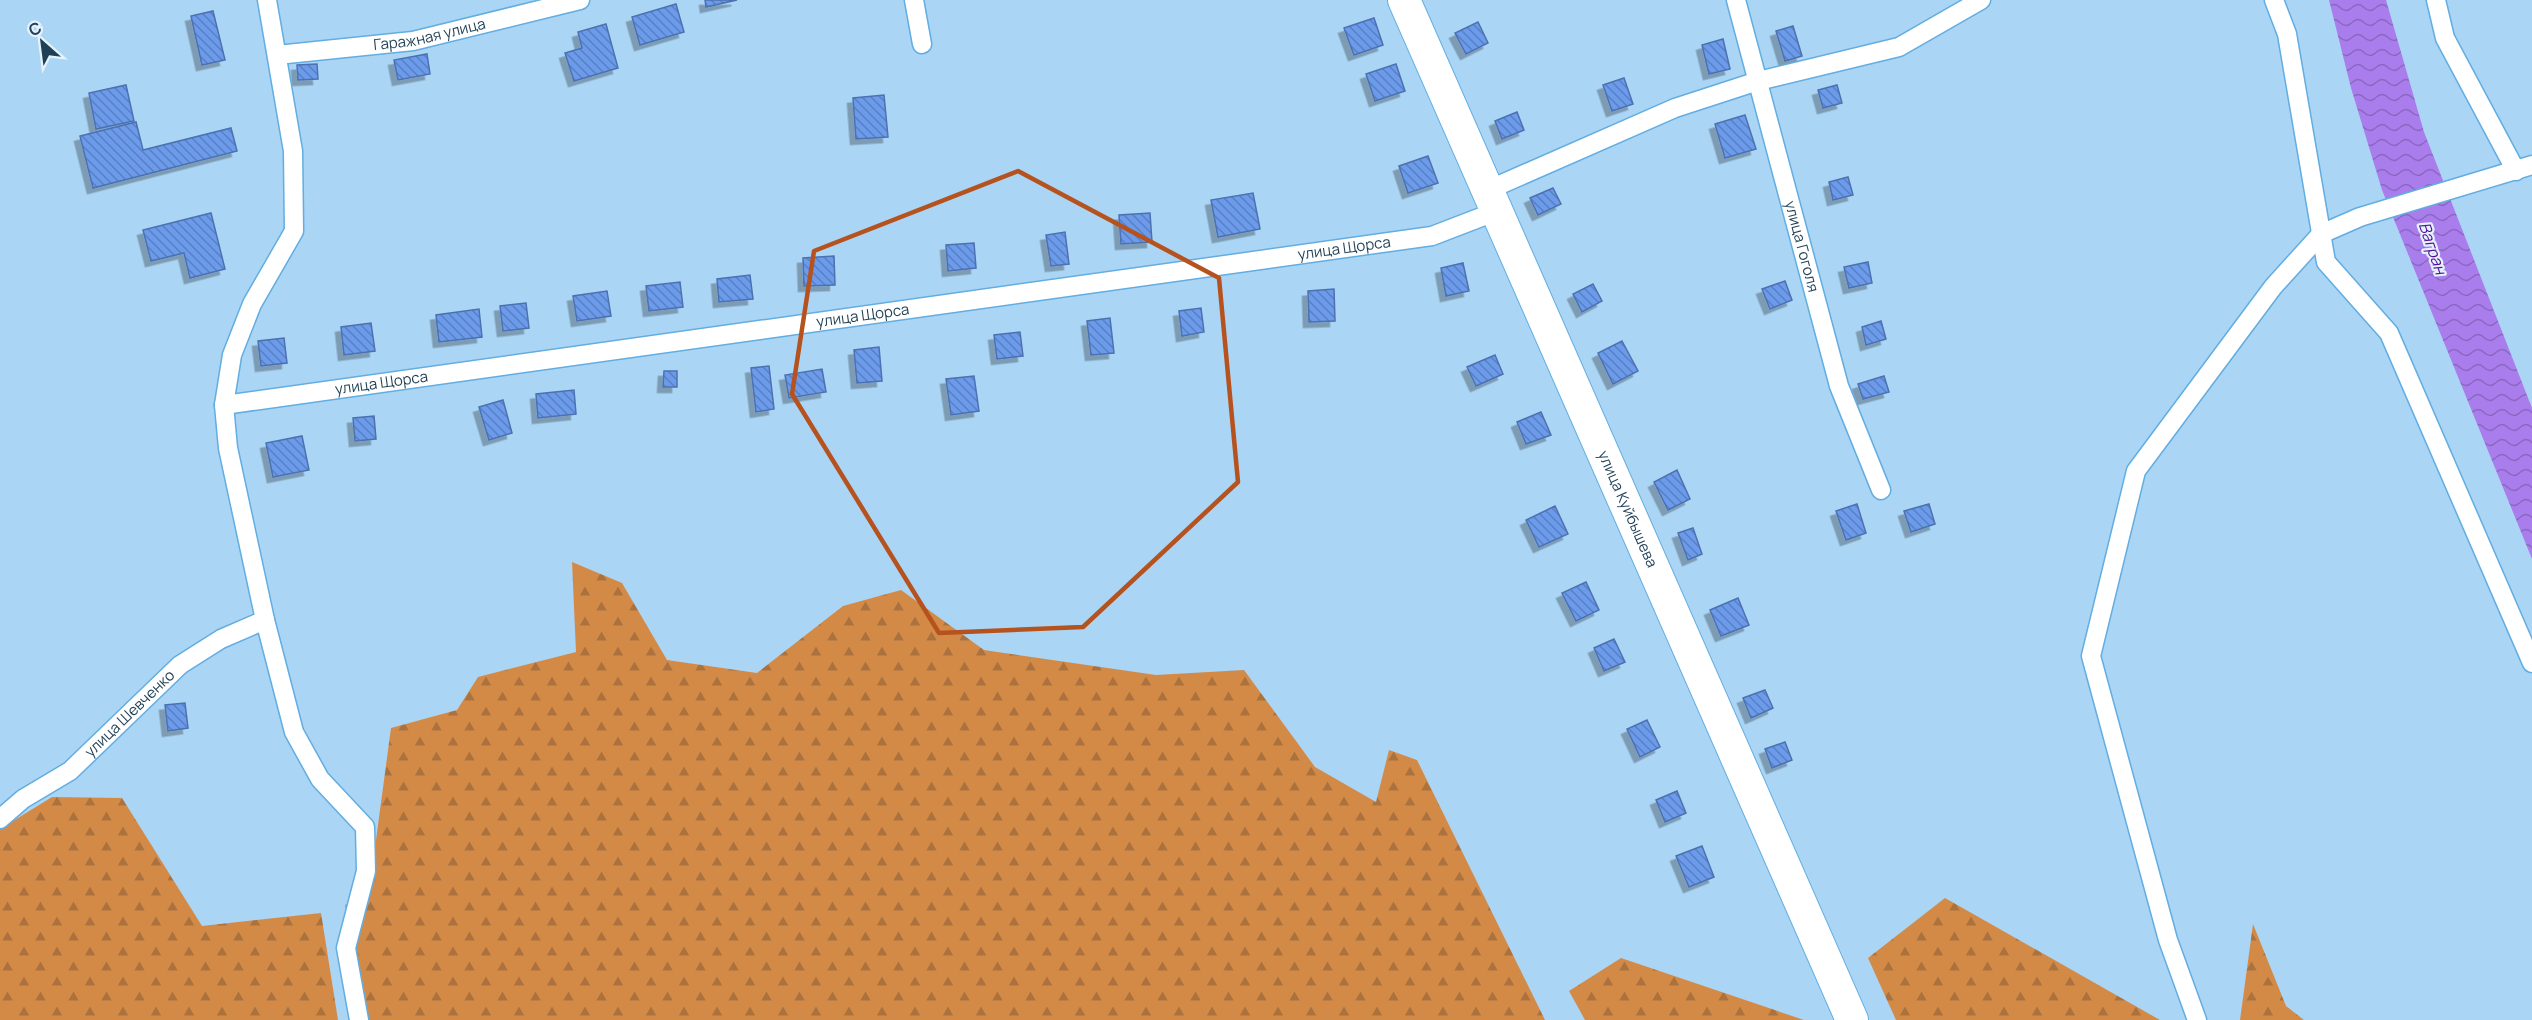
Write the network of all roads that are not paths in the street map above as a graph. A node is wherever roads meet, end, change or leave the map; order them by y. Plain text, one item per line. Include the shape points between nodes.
1 (267, 0) edge
2 (580, 0) edge
3 (914, 0) edge
4 (1404, 0) edge
5 (1736, 0) edge
6 (1981, 0) edge
7 (2274, 0) edge
8 (2436, 0) edge
9 (922, 44) dead end
10 (277, 55) junction
11 (1758, 81) junction
12 (2524, 168) edge
13 (1493, 201) junction
14 (2321, 234) junction
15 (224, 405) junction
16 (1881, 490) dead end
17 (265, 620) junction
18 (2532, 663) edge
19 (0, 819) edge
20 (359, 1020) edge
21 (1852, 1020) edge
22 (2198, 1020) edge

1 - 10 street
2 - 10 street, Гаражная улица via 413,41
3 - 9 street
4 - 13 highway, улица Куйбышева
5 - 11 street, улица Гоголя
6 - 11 street, улица Щорса via 1899,47
7 - 14 street via 2287,34
8 - 12 street via 2445,38
10 - 15 street via 293,151 294,231 252,304 232,355
11 - 13 street, улица Щорса via 1675,108
11 - 16 street, улица Гоголя via 1839,386
12 - 14 street via 2361,217
13 - 15 street, улица Щорса via 1432,236
13 - 21 highway, улица Куйбышева
14 - 18 street via 2326,262 2389,333
14 - 22 street via 2273,287 2136,471 2091,656 2168,940
15 - 17 street via 228,448
17 - 19 street, улица Шевченко via 221,639 180,665 70,771 23,799
17 - 20 street via 294,732 320,779 365,827 366,871 346,948

